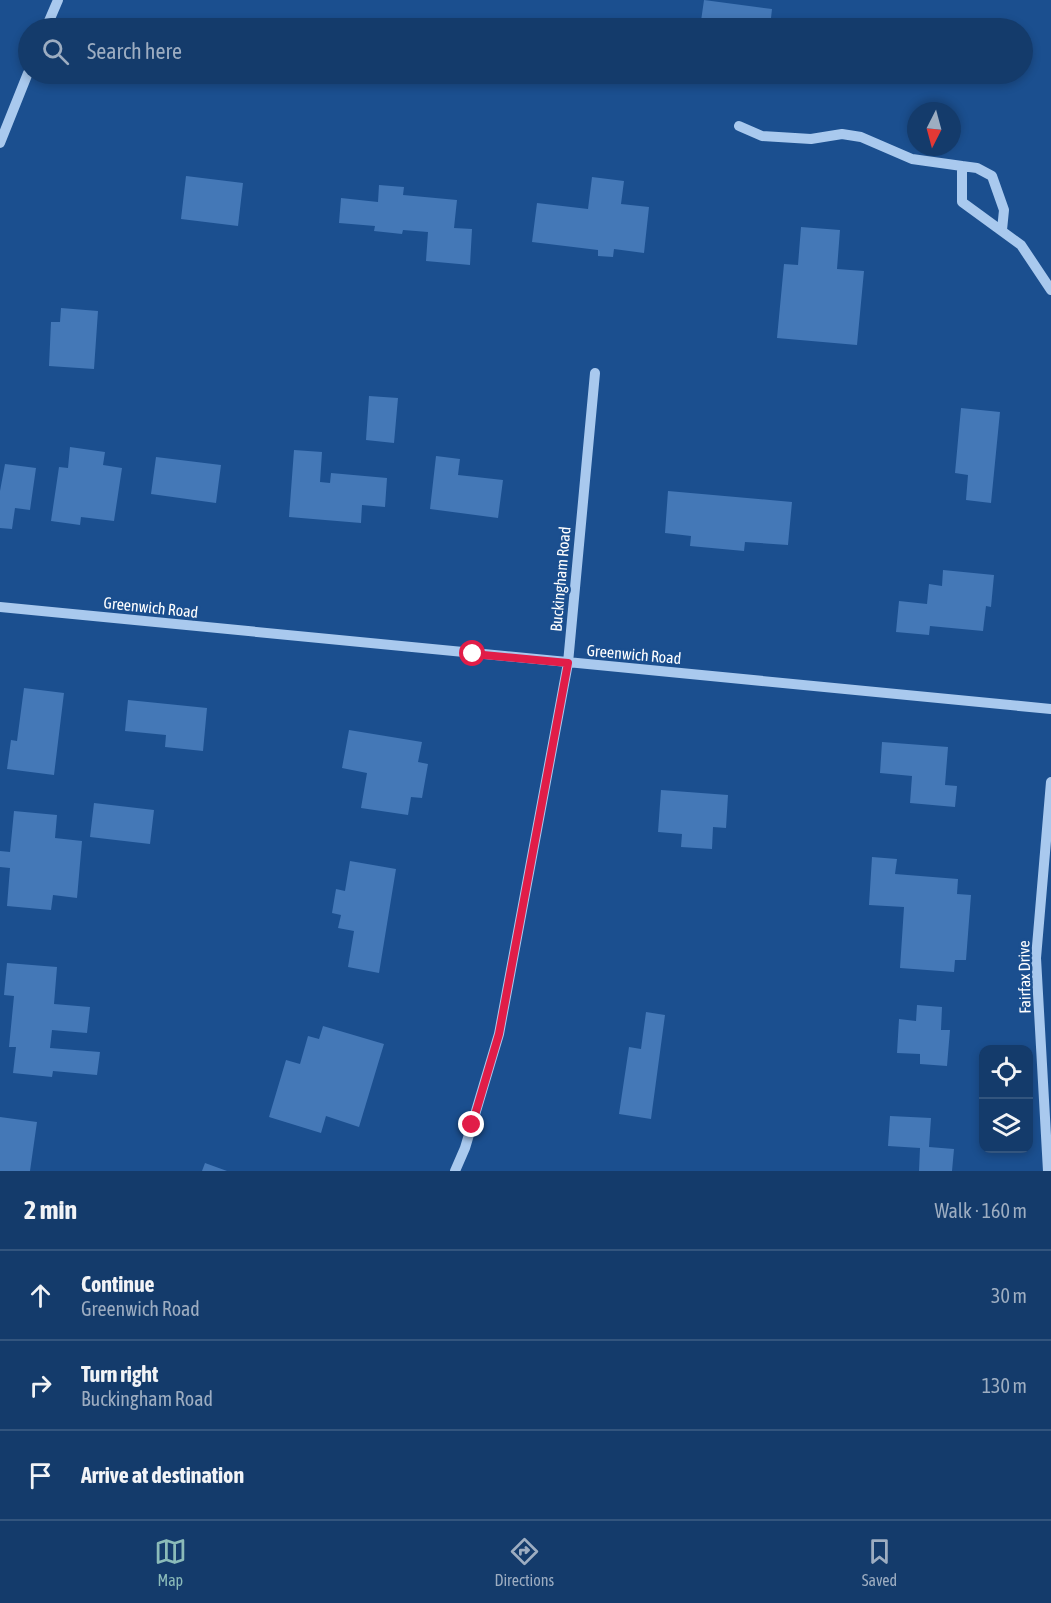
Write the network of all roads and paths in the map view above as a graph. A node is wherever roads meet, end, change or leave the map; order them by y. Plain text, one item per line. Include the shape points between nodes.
1 (58, 0) edge
2 (50, 18) edge
3 (24, 84) edge
4 (739, 126) dead end
5 (0, 143) edge
6 (962, 166) junction
7 (1002, 230) junction
8 (1051, 290) edge
9 (595, 373) dead end
10 (0, 607) edge
11 (568, 663) junction
12 (1051, 709) edge
13 (1051, 782) edge
14 (455, 1171) edge
15 (1048, 1171) edge

1 - 2 street
3 - 5 street
4 - 6 street via 762,136 861,137 912,159
6 - 7 street via 962,202
6 - 7 street via 992,176 1004,210
7 - 8 street via 1020,245
9 - 11 street, Buckingham Road
10 - 11 street, Greenwich Road
11 - 12 street, Greenwich Road
11 - 14 street, Buckingham Road via 499,1034
13 - 15 street, Fairfax Drive via 1036,958

